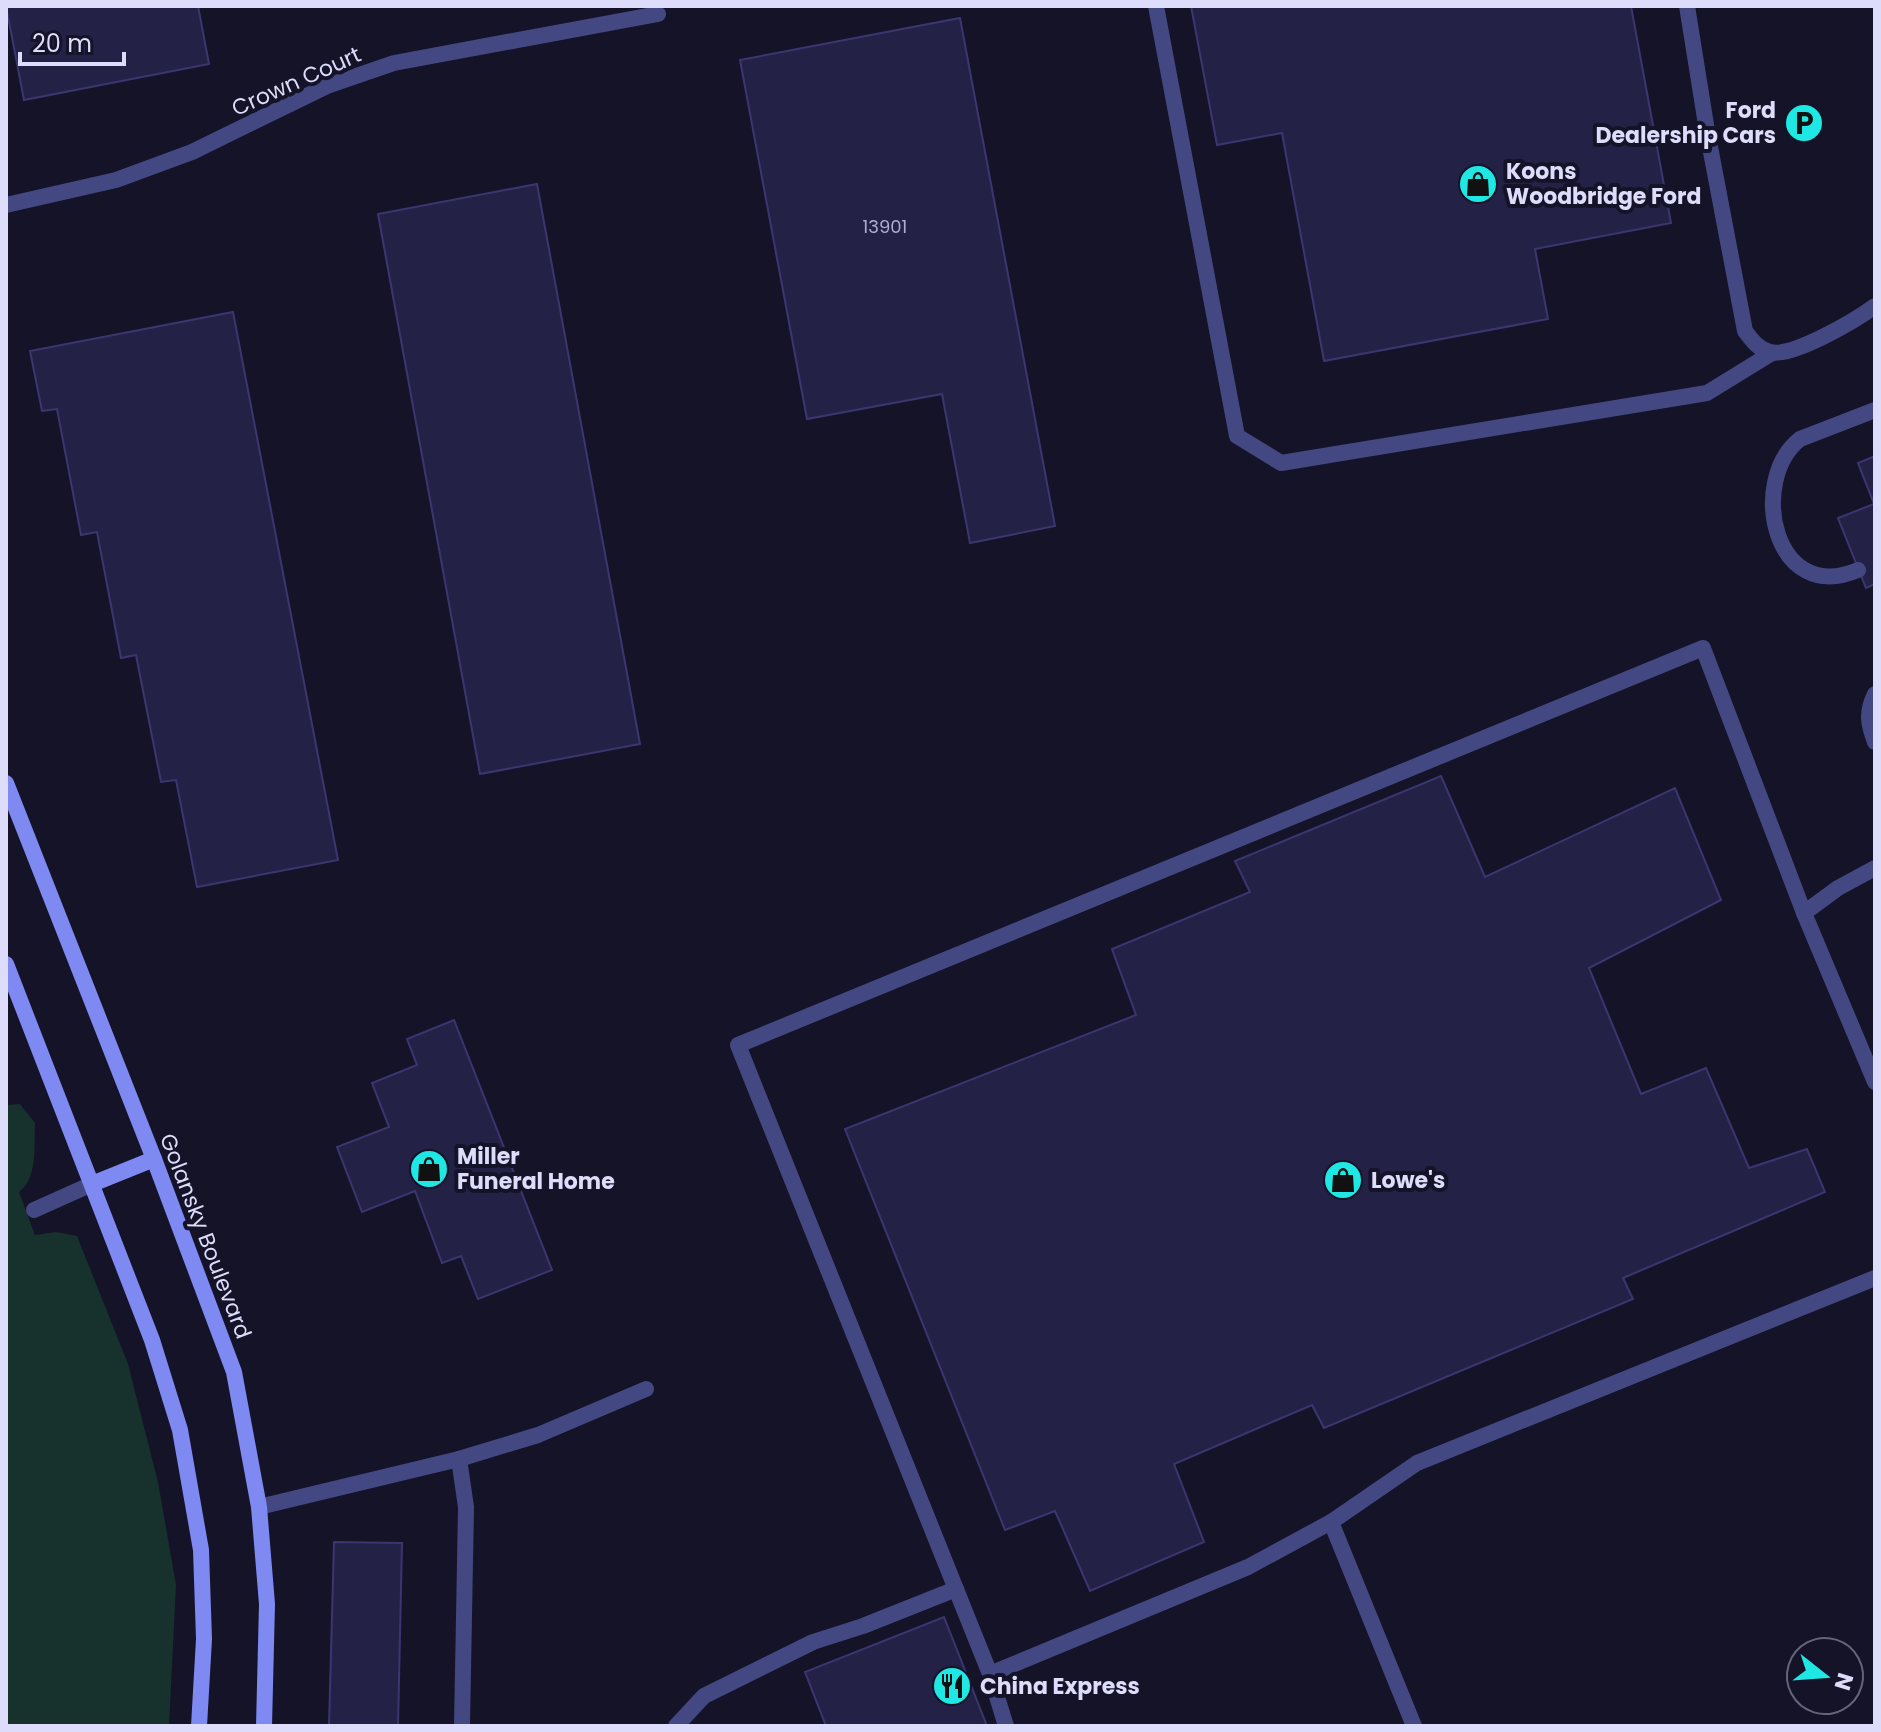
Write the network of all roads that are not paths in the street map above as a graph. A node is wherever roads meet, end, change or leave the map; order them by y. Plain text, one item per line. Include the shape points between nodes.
1 (1156, 6) edge
2 (1687, 6) edge
3 (658, 14) dead end
4 (6, 205) edge
5 (1875, 306) edge
6 (1772, 353) junction
7 (1875, 410) edge
8 (1858, 570) dead end
9 (1875, 694) edge
10 (1875, 742) edge
11 (6, 783) edge
12 (1875, 868) edge
13 (1804, 913) junction
14 (6, 964) edge
15 (1875, 1082) edge
16 (154, 1159) junction
17 (92, 1184) junction
18 (34, 1210) dead end
19 (1875, 1278) edge
20 (646, 1389) dead end
21 (459, 1459) junction
22 (259, 1507) junction
23 (1331, 1522) junction
24 (956, 1589) junction
25 (990, 1674) junction
26 (199, 1726) edge
27 (264, 1726) edge
28 (462, 1726) edge
29 (676, 1726) edge
30 (1006, 1726) edge
31 (1414, 1726) edge

1 - 6 street via 1237,436 1281,463 1707,393
2 - 6 street via 1745,331
3 - 4 street, Crown Court via 394,63 327,86 192,152 116,180
5 - 6 street via 1792,351
7 - 8 street via 1800,439 1784,455 1774,496 1779,541 1792,558 1821,577 1839,578
9 - 10 street via 1867,712
11 - 16 street, Golansky Boulevard
12 - 13 street
13 - 15 street
13 - 24 street via 1703,648 738,1045
14 - 17 street
16 - 17 street
16 - 22 street, Golansky Boulevard via 234,1372
17 - 18 street
17 - 26 street via 180,1430 201,1550 204,1639
19 - 23 street via 1417,1463
20 - 21 street via 538,1435
21 - 22 street
21 - 28 street via 466,1507
22 - 27 street, Golansky Boulevard via 267,1604
23 - 25 street via 1248,1567
23 - 31 street
24 - 25 street
24 - 29 street via 813,1642 704,1696
25 - 30 street

